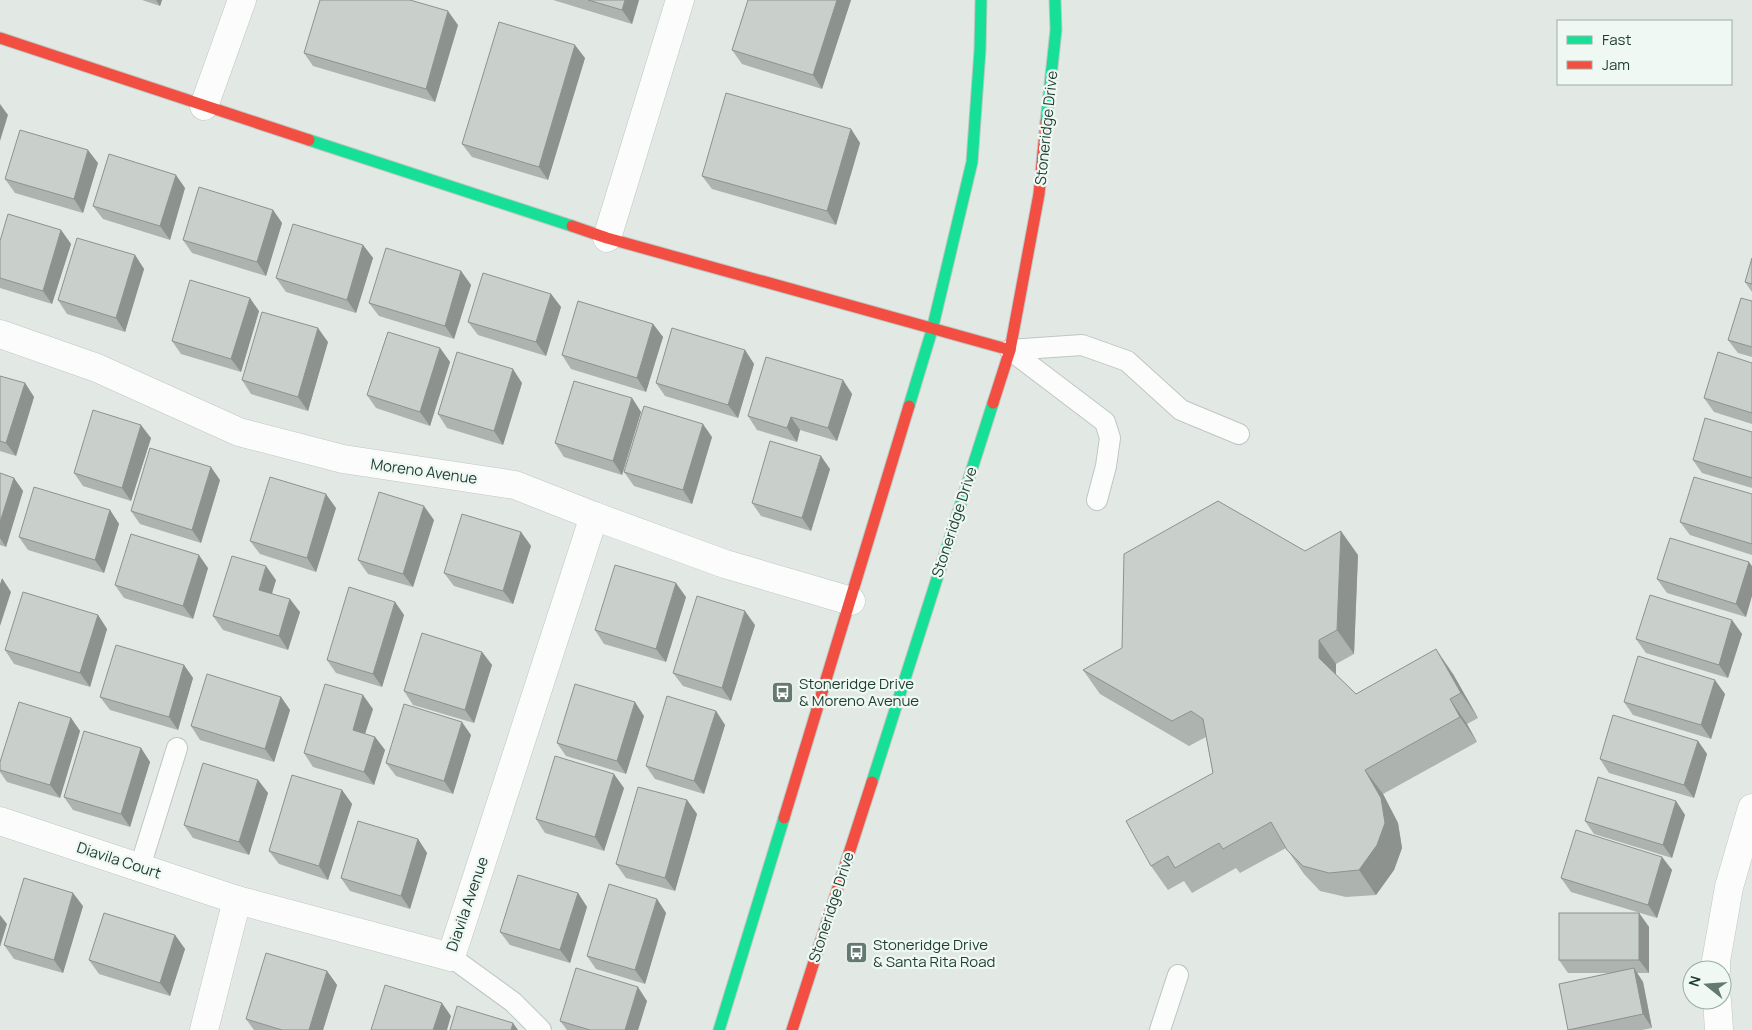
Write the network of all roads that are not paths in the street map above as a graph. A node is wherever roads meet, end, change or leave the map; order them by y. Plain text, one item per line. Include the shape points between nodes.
1 (242, 0) edge
2 (680, 0) edge
3 (981, 0) edge
4 (1054, 0) edge
5 (0, 38) edge
6 (204, 106) junction
7 (607, 238) junction
8 (932, 330) junction
9 (0, 334) edge
10 (1010, 350) junction
11 (1239, 434) dead end
12 (1097, 500) dead end
13 (594, 516) junction
14 (851, 601) junction
15 (177, 748) dead end
16 (1752, 808) edge
17 (0, 820) edge
18 (140, 867) junction
19 (237, 900) junction
20 (451, 957) junction
21 (1716, 960) edge
22 (1178, 975) dead end
23 (1718, 1010) edge
24 (204, 1030) edge
25 (541, 1030) edge
26 (719, 1030) edge
27 (792, 1030) edge
28 (1160, 1030) edge
29 (1719, 1030) edge

1 - 6 street
2 - 7 street
3 - 8 main road via 972,162
4 - 10 main road, Stoneridge Drive via 1056,30 1039,194
5 - 6 main road
6 - 7 main road
7 - 8 main road
8 - 10 main road
8 - 14 main road
9 - 13 street, Moreno Avenue via 97,368 239,432 344,460 515,484
10 - 11 lane via 1082,345 1118,357 1127,361 1181,410
10 - 12 lane via 1105,422 1110,438
10 - 27 main road, Stoneridge Drive
13 - 14 street, Moreno Avenue via 725,564
13 - 20 street, Diavila Avenue
14 - 26 main road
15 - 18 lane
16 - 21 street via 1729,887
17 - 18 street, Diavila Court
18 - 19 street, Diavila Court
19 - 20 street, Diavila Avenue
19 - 24 street
20 - 25 lane via 513,1002
22 - 28 lane
23 - 29 street

